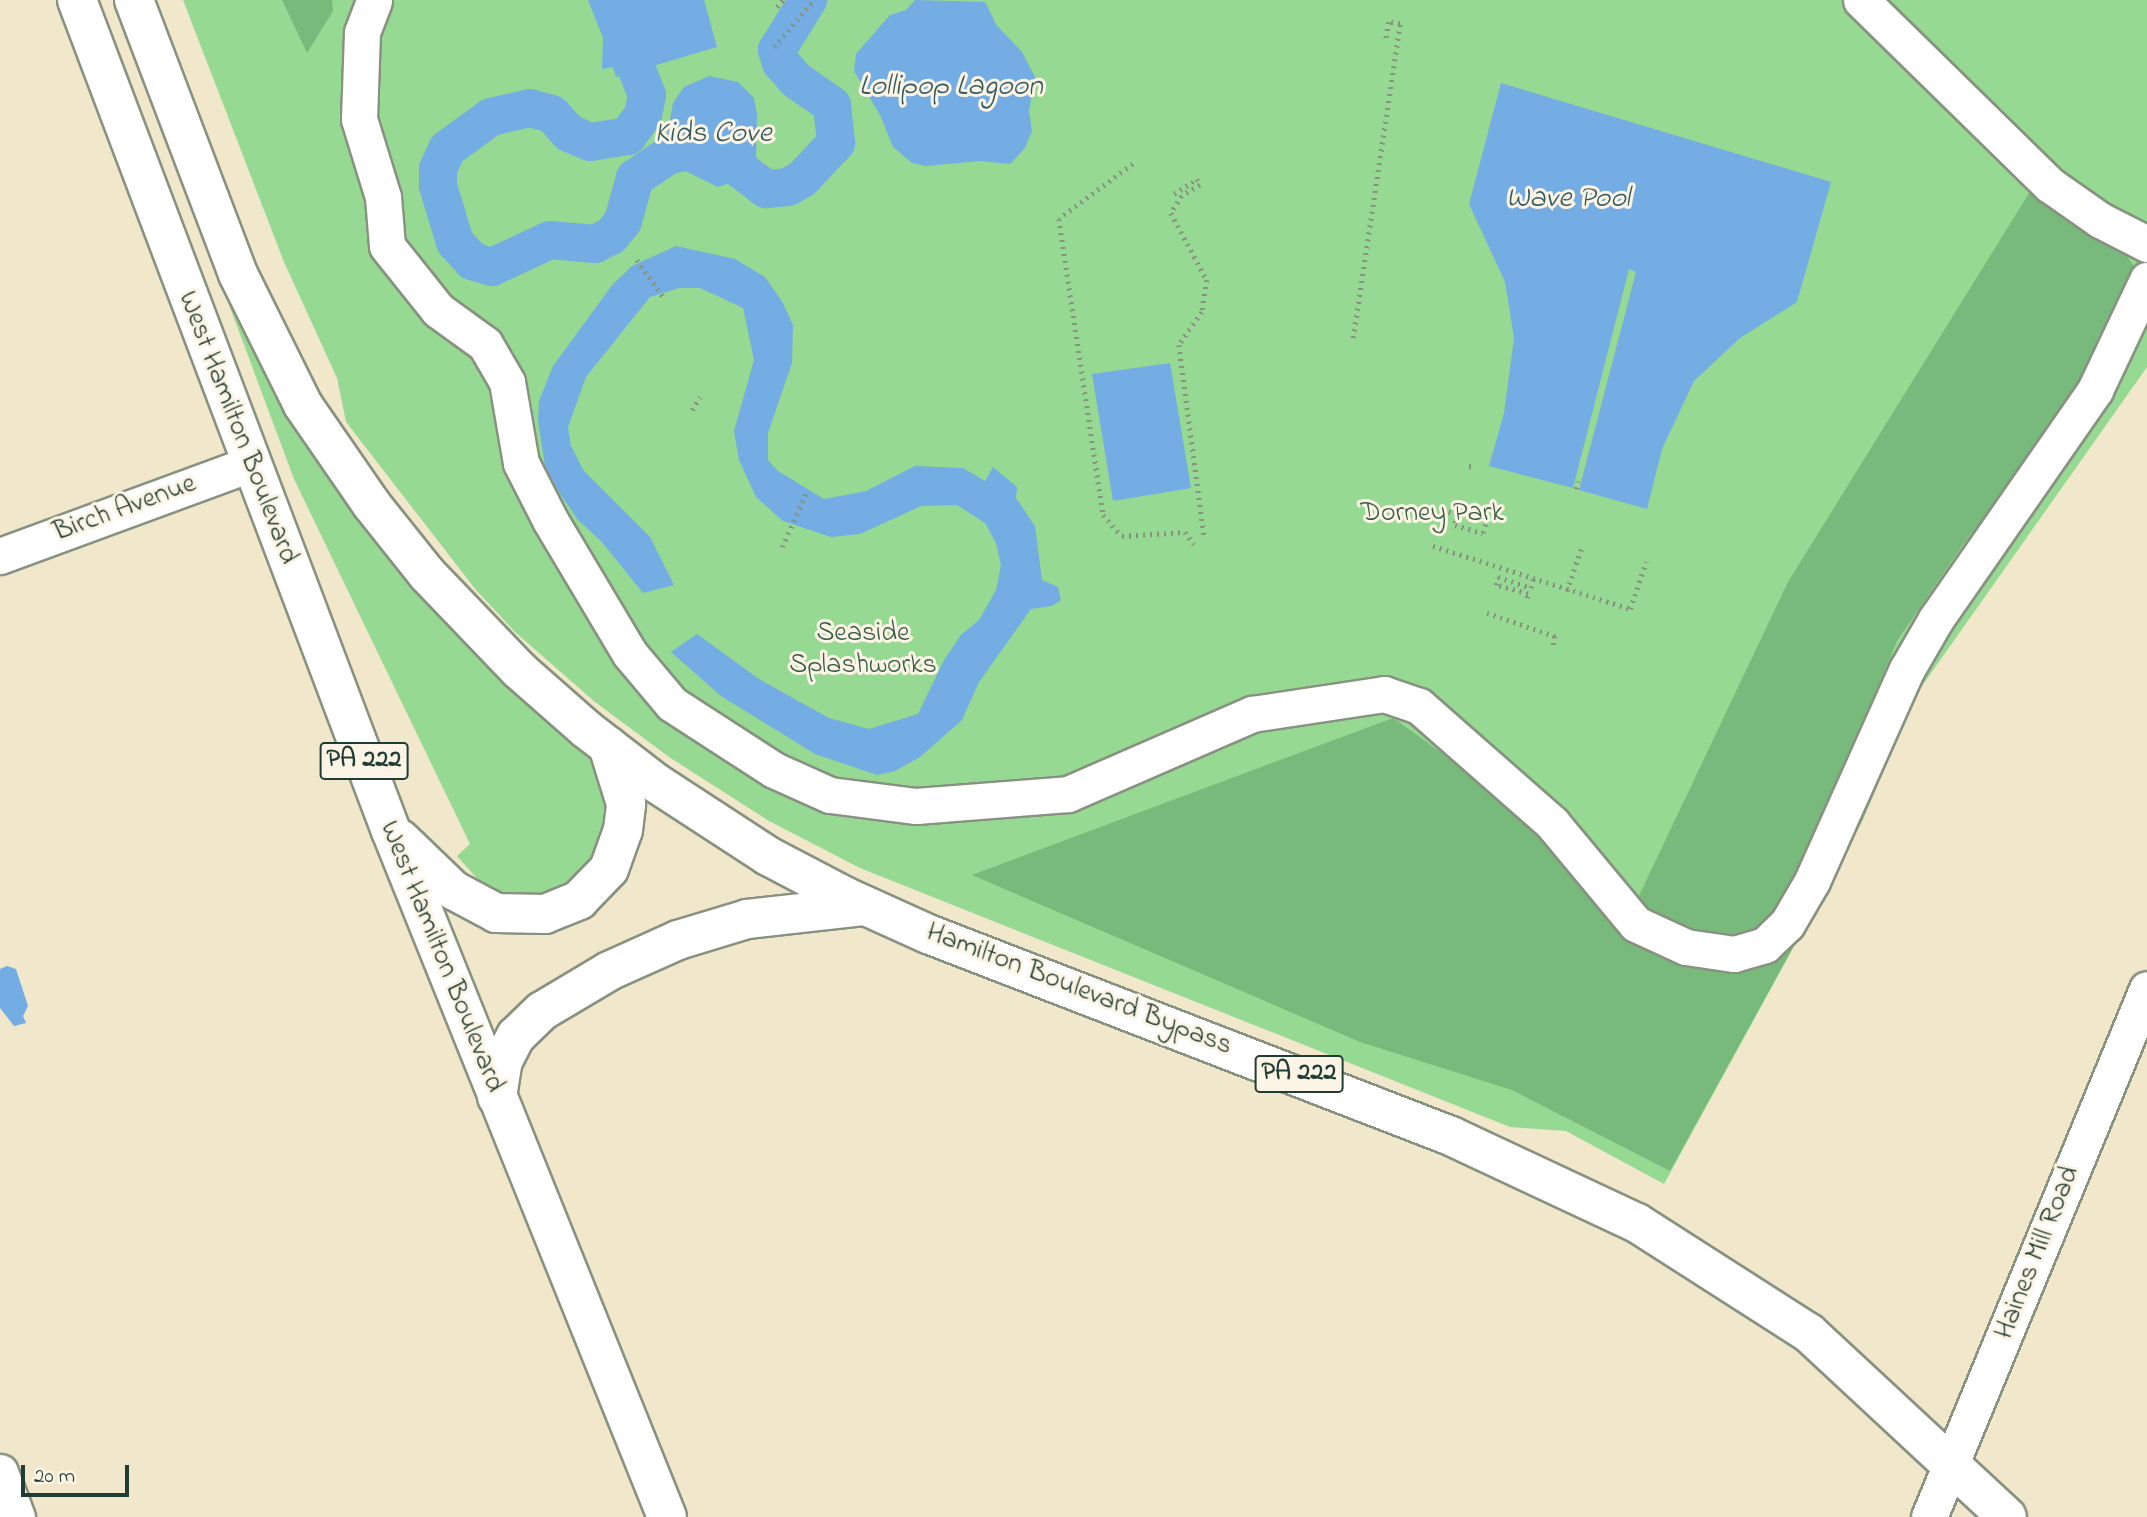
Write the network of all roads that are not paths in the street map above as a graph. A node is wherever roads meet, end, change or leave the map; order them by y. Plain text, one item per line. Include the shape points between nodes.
1 (77, 0) edge
2 (134, 0) edge
3 (149, 0) edge
4 (1861, 0) edge
5 (374, 1) edge
6 (2147, 244) edge
7 (228, 248) junction
8 (2147, 280) edge
9 (250, 464) junction
10 (0, 556) edge
11 (608, 746) junction
12 (391, 831) junction
13 (866, 906) junction
14 (2147, 989) edge
15 (497, 1097) junction
16 (1952, 1465) junction
17 (0, 1472) edge
18 (17, 1517) edge
19 (667, 1517) edge
20 (1929, 1517) edge
21 (2007, 1517) edge

1 - 9 main road, West Hamilton Boulevard / PA 222
2 - 7 main road, West Hamilton Boulevard / PA 222
3 - 7 street
4 - 6 street via 2050,185
5 - 8 street via 362,33 359,119 383,197 387,246 438,310 485,344 508,382 521,463 550,520 630,654 672,704 774,770 830,795 916,806 1068,794 1252,714 1384,694 1419,706 1552,822 1636,924 1686,947 1734,954 1765,945 1787,924 1812,881 1907,669 1936,619 2095,390
7 - 11 main road, West Hamilton Boulevard / PA 222 via 303,405 372,505 427,574 519,670
9 - 10 street, Birch Avenue
9 - 12 main road, West Hamilton Boulevard / PA 222
11 - 12 main road via 626,804 616,852 609,869 579,900 545,914 496,913 474,903 453,890
11 - 13 main road, Hamilton Boulevard Bypass / PA 222 via 768,856
12 - 15 main road, West Hamilton Boulevard / PA 222
13 - 15 main road via 747,919 678,940 609,971 542,1011 516,1036 503,1061
13 - 16 main road, Hamilton Boulevard Bypass / PA 222 via 1451,1136 1636,1223 1809,1333
14 - 16 street, Haines Mill Road
15 - 19 main road, West Hamilton Boulevard / PA 222
16 - 20 street, Haines Mill Road
16 - 21 main road, Hamilton Boulevard Bypass / PA 222
17 - 18 street

